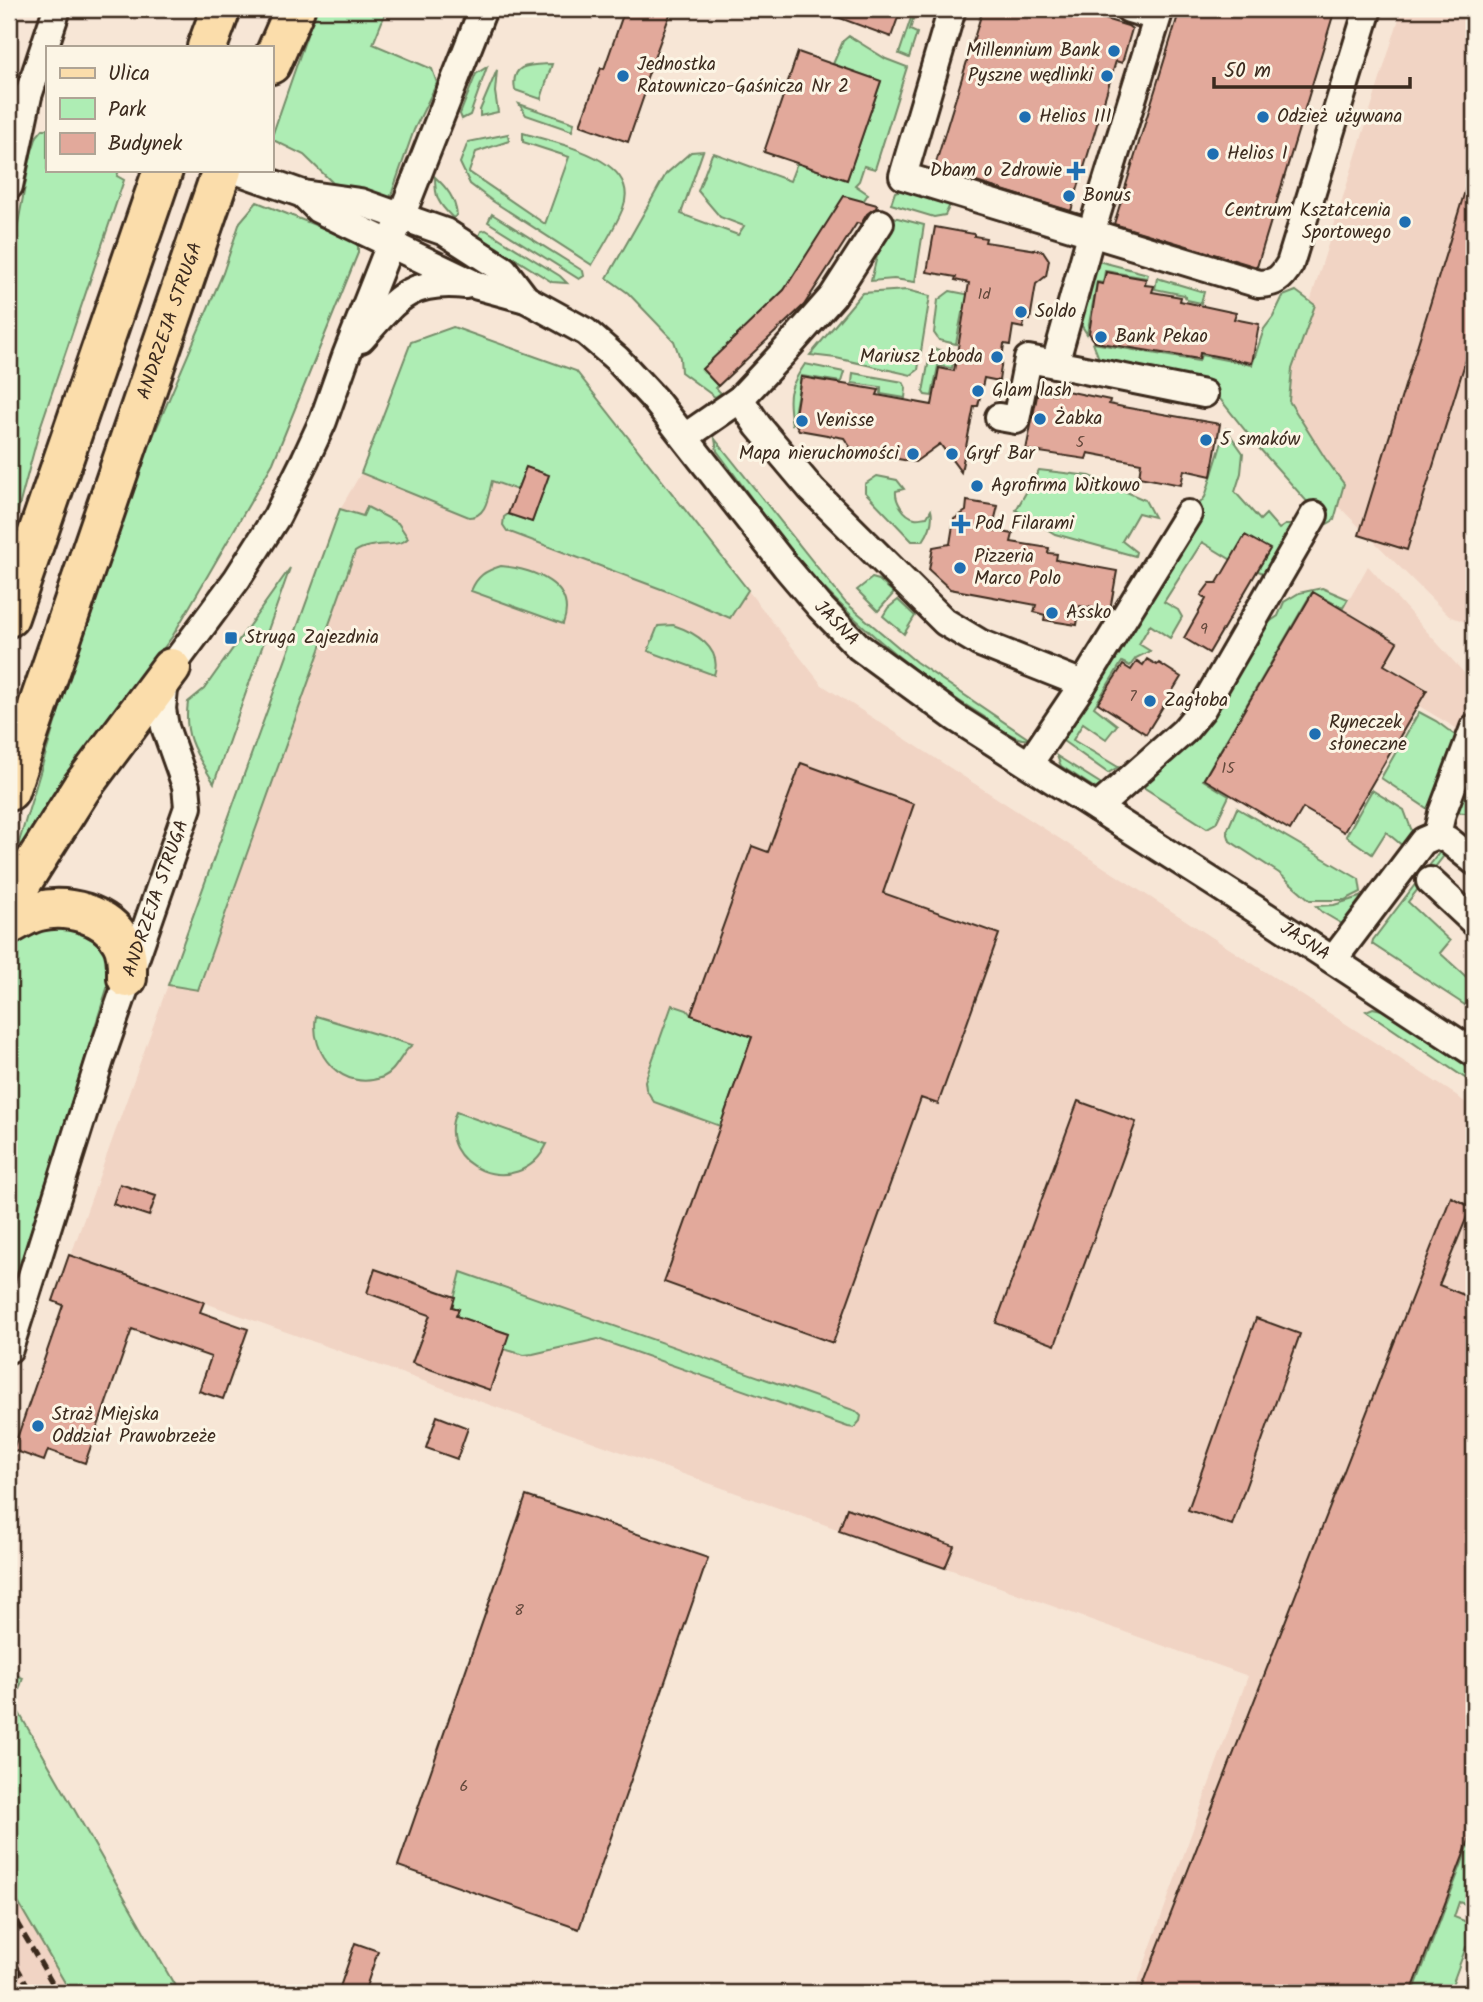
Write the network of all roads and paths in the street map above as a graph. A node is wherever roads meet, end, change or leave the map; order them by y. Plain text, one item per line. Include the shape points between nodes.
1 (57, 9) edge
2 (209, 9) edge
3 (221, 9) edge
4 (280, 9) edge
5 (295, 9) edge
6 (483, 9) edge
7 (952, 9) edge
8 (1129, 9) edge
9 (1368, 9) edge
10 (1159, 13) edge
11 (51, 46) edge
12 (198, 46) edge
13 (207, 46) edge
14 (266, 46) edge
15 (273, 59) edge
16 (46, 72) edge
17 (41, 101) edge
18 (162, 172) edge
19 (235, 172) edge
20 (9, 186) edge
21 (303, 194) junction
22 (402, 216) junction
23 (880, 223) dead end
24 (1092, 231) junction
25 (392, 244) junction
26 (478, 286) junction
27 (526, 299) junction
28 (346, 356) junction
29 (1055, 364) junction
30 (1204, 394) dead end
31 (740, 399) junction
32 (999, 417) dead end
33 (685, 437) junction
34 (1188, 514) dead end
35 (1314, 515) dead end
36 (9, 617) edge
37 (171, 668) junction
38 (1083, 684) junction
39 (1474, 728) edge
40 (1029, 764) junction
41 (9, 791) edge
42 (1097, 808) junction
43 (1437, 835) junction
44 (1474, 861) edge
45 (1430, 881) dead end
46 (9, 903) edge
47 (1474, 922) edge
48 (9, 925) edge
49 (1333, 960) junction
50 (128, 978) junction
51 (1474, 1052) edge
52 (9, 1349) edge

1 - 11 street
2 - 12 main road
3 - 13 main road
4 - 14 main road
5 - 15 main road
6 - 22 street, ANDRZEJA STRUGA
7 - 24 street via 903,176
8 - 10 street
9 - 24 street via 1290,264 1281,278 1259,284
10 - 24 street
16 - 17 street
17 - 20 street
18 - 36 main road
19 - 21 street, ANDRZEJA STRUGA
19 - 41 main road, ANDRZEJA STRUGA via 207,211
21 - 22 street, ANDRZEJA STRUGA via 353,200
21 - 25 street, ANDRZEJA STRUGA via 318,209
22 - 25 street, ANDRZEJA STRUGA
22 - 27 street, JASNA via 445,232 504,270
23 - 31 street via 833,296
24 - 29 street
25 - 26 street, JASNA
25 - 28 street, ANDRZEJA STRUGA
26 - 27 street, JASNA
26 - 28 street, ANDRZEJA STRUGA via 419,286 395,301
27 - 33 street, JASNA via 597,340
28 - 37 street, ANDRZEJA STRUGA via 323,421 276,516 237,579
29 - 30 street
29 - 32 street via 1028,359 1016,419
31 - 33 street
31 - 38 street via 812,491 945,622 980,643
33 - 40 street, JASNA via 786,567 859,647
34 - 38 street
35 - 42 street via 1202,709 1185,731
37 - 46 main road via 82,788
37 - 50 street, ANDRZEJA STRUGA via 162,709 188,807
38 - 40 street
39 - 43 street
40 - 42 street, JASNA
42 - 49 street, JASNA
43 - 44 street
43 - 49 street via 1423,841
45 - 47 street
48 - 50 main road via 39,911 66,908 84,913 121,940
49 - 51 street, JASNA
50 - 52 street, ANDRZEJA STRUGA

